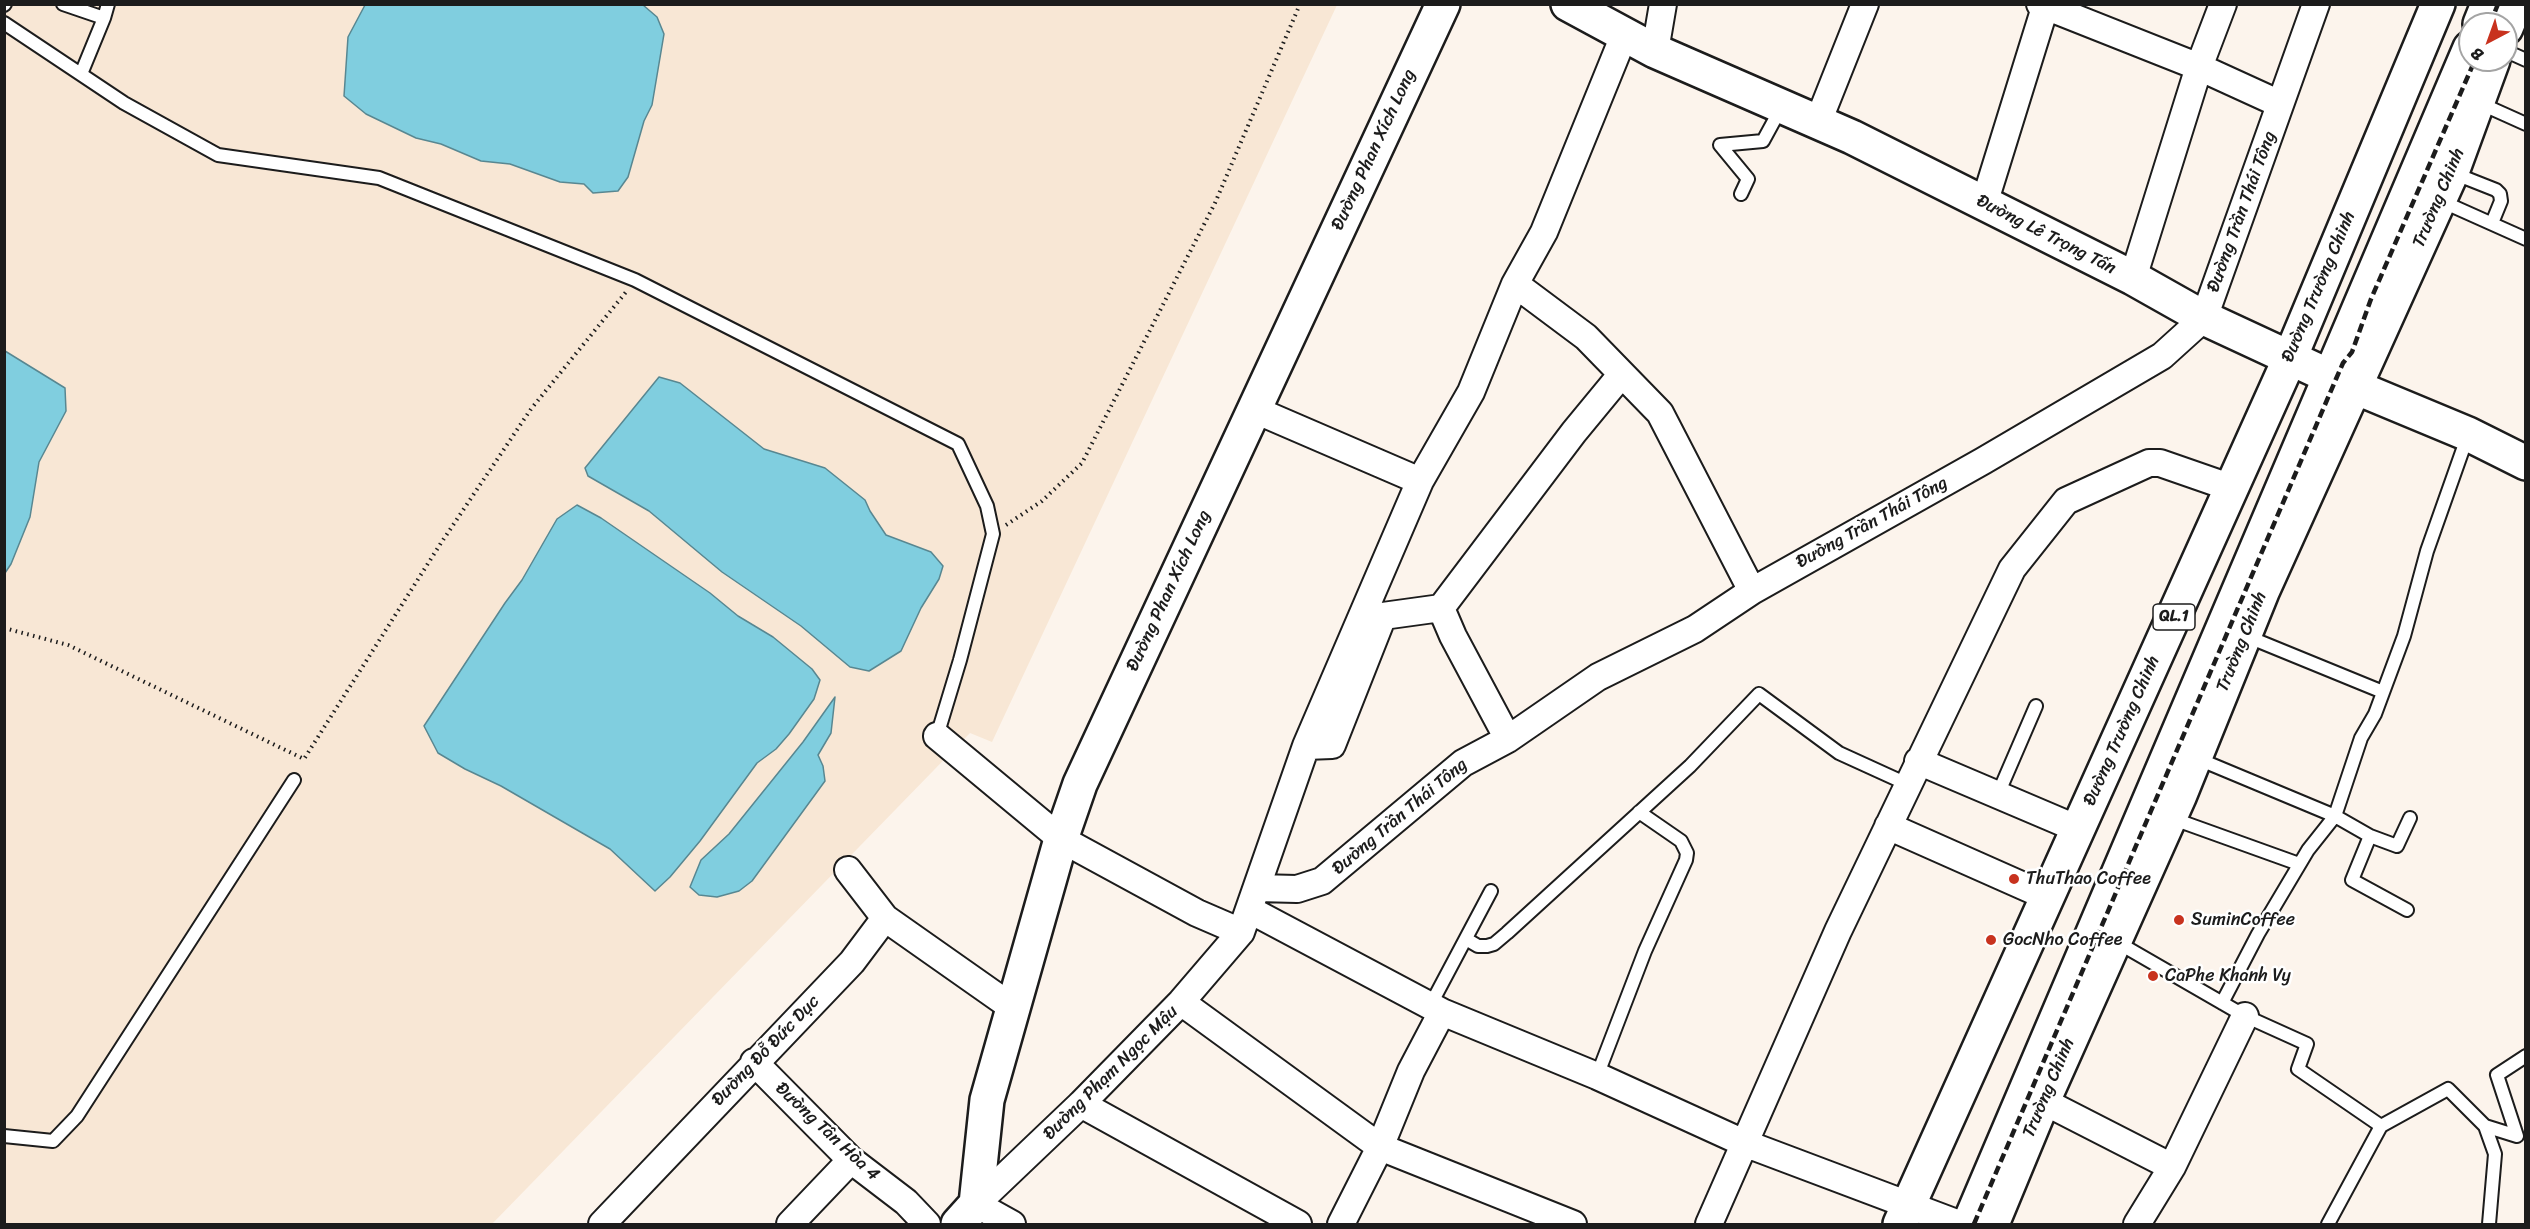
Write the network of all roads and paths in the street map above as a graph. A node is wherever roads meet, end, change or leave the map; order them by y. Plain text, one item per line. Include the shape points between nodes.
1 (63, 4) edge
2 (108, 4) edge
3 (1300, 4) edge
4 (1443, 4) edge
5 (1568, 4) edge
6 (1865, 4) edge
7 (2223, 4) edge
8 (2316, 4) edge
9 (2438, 4) edge
10 (1662, 5) edge
11 (2044, 5) edge
12 (104, 18) junction
13 (4, 23) edge
14 (1624, 33) junction
15 (1655, 51) junction
16 (2199, 67) junction
17 (2461, 72) edge
18 (2488, 72) edge
19 (81, 74) junction
20 (2476, 102) junction
21 (2280, 104) junction
22 (1782, 106) junction
23 (1818, 122) junction
24 (2526, 124) edge
25 (2446, 186) junction
26 (1741, 194) dead end
27 (1984, 204) junction
28 (2492, 223) junction
29 (2526, 239) edge
30 (2133, 278) junction
31 (635, 280) junction
32 (1515, 284) junction
33 (2204, 318) junction
34 (2290, 358) junction
35 (1621, 375) junction
36 (2343, 382) junction
37 (1253, 409) junction
38 (2468, 434) junction
39 (2526, 463) edge
40 (1420, 481) junction
41 (2232, 488) junction
42 (993, 534) junction
43 (1752, 591) junction
44 (1441, 608) junction
45 (4, 628) edge
46 (2245, 635) junction
47 (2383, 692) junction
48 (2036, 706) dead end
49 (937, 736) joint
50 (1508, 739) junction
51 (1306, 746) junction
52 (2195, 758) junction
53 (1918, 761) junction
54 (294, 780) dead end
55 (1907, 784) junction
56 (1998, 794) junction
57 (1639, 812) junction
58 (2336, 816) junction
59 (2170, 817) junction
60 (2410, 819) dead end
61 (1887, 826) junction
62 (2078, 829) junction
63 (2370, 836) junction
64 (1061, 839) junction
65 (2299, 864) junction
66 (848, 870) dead end
67 (1491, 891) dead end
68 (2048, 897) junction
69 (1250, 910) junction
70 (2407, 910) dead end
71 (885, 918) junction
72 (1466, 939) junction
73 (2114, 940) junction
74 (1182, 1002) junction
75 (2222, 1003) junction
76 (1013, 1008) junction
77 (1436, 1009) junction
78 (2245, 1016) junction
79 (2526, 1056) edge
80 (754, 1062) junction
81 (1597, 1076) junction
82 (2043, 1101) junction
83 (1081, 1104) junction
84 (2382, 1126) junction
85 (2485, 1126) junction
86 (4, 1136) edge
87 (2521, 1139) edge
88 (1744, 1143) junction
89 (1380, 1147) junction
90 (851, 1160) junction
91 (2172, 1167) junction
92 (967, 1214) edge
93 (1905, 1215) edge
94 (602, 1224) edge
95 (790, 1224) edge
96 (927, 1224) edge
97 (1012, 1224) edge
98 (1298, 1224) edge
99 (1341, 1224) edge
100 (1573, 1224) edge
101 (1708, 1224) edge
102 (1959, 1224) edge
103 (1969, 1224) edge
104 (1992, 1224) edge
105 (2137, 1224) edge
106 (2328, 1224) edge
107 (2489, 1224) edge

1 - 12 lane
2 - 12 lane
3 - 42 path via 1215,203 1082,463 1042,501
4 - 37 main road, Đường Phan Xích Long
5 - 14 main road, Đường Lê Trọng Tấn
6 - 23 street
7 - 16 street
8 - 21 street, Đường Trần Thái Tông
9 - 34 main road, Đường Trường Chinh / QL.1
10 - 15 street
11 - 16 street
11 - 27 street
12 - 19 lane
13 - 19 lane
14 - 15 main road, Đường Lê Trọng Tấn
14 - 32 street via 1544,232
15 - 22 main road, Đường Lê Trọng Tấn
16 - 21 street
16 - 30 street
17 - 36 main road, QL.1
18 - 20 main road, Trường Chinh
19 - 31 lane via 124,104 219,155 379,178
20 - 24 lane
20 - 25 main road, Trường Chinh
21 - 33 street, Đường Trần Thái Tông
22 - 23 main road, Đường Lê Trọng Tấn
22 - 26 lane via 1762,141 1720,145 1748,179
23 - 27 main road, Đường Lê Trọng Tấn
25 - 28 lane
25 - 28 lane via 2496,190 2501,201
25 - 36 main road, Trường Chinh
27 - 30 main road, Đường Lê Trọng Tấn
28 - 29 lane
30 - 33 main road, Đường Lê Trọng Tấn
31 - 42 lane via 958,444 987,506
31 - 45 path via 531,409 304,759 68,645
32 - 35 street via 1586,337
32 - 40 street via 1471,392
33 - 34 main road, Đường Lê Trọng Tấn
33 - 43 street, Đường Trần Thái Tông via 2149,365
34 - 36 main road, Đường Lê Trọng Tấn
34 - 41 main road, Đường Trường Chinh / QL.1
35 - 43 street via 1660,413
35 - 44 street
36 - 38 main road, Đường Lê Trọng Tấn
36 - 46 main road, Trường Chinh
36 - 103 main road, QL.1
37 - 40 street
37 - 64 main road, Đường Phan Xích Long via 1080,784
38 - 39 main road, Đường Lê Trọng Tấn
38 - 47 lane
40 - 51 street
41 - 53 street via 2160,463 2149,463 2066,501 2012,569
41 - 62 main road, Đường Trường Chinh / QL.1
42 - 49 lane
43 - 50 street, Đường Trần Thái Tông via 1695,630 1598,677
44 - 50 street
44 - 51 street via 1383,616 1332,745
46 - 47 lane
46 - 52 main road, Trường Chinh
47 - 58 lane via 2361,738
48 - 56 lane
49 - 64 street
50 - 69 street, Đường Trần Thái Tông via 1463,763 1322,881
51 - 69 street
52 - 58 lane
52 - 59 main road, Trường Chinh
53 - 55 street
53 - 56 street
54 - 86 lane via 77,1116 53,1141
55 - 57 lane via 1839,753 1759,694
55 - 61 street
56 - 62 street
57 - 72 lane via 1494,944 1478,946
57 - 81 lane via 1681,841 1686,860 1645,951
58 - 63 lane
58 - 65 lane
59 - 65 lane
59 - 73 main road, Trường Chinh
60 - 63 lane via 2397,846
61 - 68 street
61 - 88 street
62 - 68 main road, Đường Trường Chinh / QL.1
63 - 70 lane via 2352,880
64 - 69 street via 1197,913
64 - 76 main road, Đường Phan Xích Long
65 - 75 lane
66 - 71 street
67 - 72 lane
68 - 93 main road, Đường Trường Chinh / QL.1
69 - 74 street, Đường Phạm Ngọc Mậu
69 - 77 street
71 - 76 street
71 - 80 street, Đường Đỗ Đức Dục via 852,962
72 - 77 lane
73 - 75 lane
73 - 82 main road, Trường Chinh
74 - 83 street, Đường Phạm Ngọc Mậu
74 - 89 street
75 - 78 lane
76 - 92 main road, Đường Phan Xích Long via 987,1100
77 - 81 street
77 - 89 street
78 - 84 lane via 2307,1044 2298,1069
78 - 91 street
79 - 87 lane via 2497,1075
80 - 90 street, Đường Tân Hòa 4
80 - 94 street, Đường Đỗ Đức Dục
81 - 88 street
82 - 91 street
82 - 104 main road, Trường Chinh
83 - 92 street, Đường Phạm Ngọc Mậu
83 - 98 street
84 - 85 lane via 2448,1089
84 - 106 lane
85 - 87 lane
85 - 107 lane via 2495,1154
88 - 93 street
88 - 101 street
89 - 99 street
89 - 100 street
90 - 95 street
90 - 96 street, Đường Tân Hòa 4 via 906,1202
91 - 105 street
92 - 97 street
93 - 102 street

